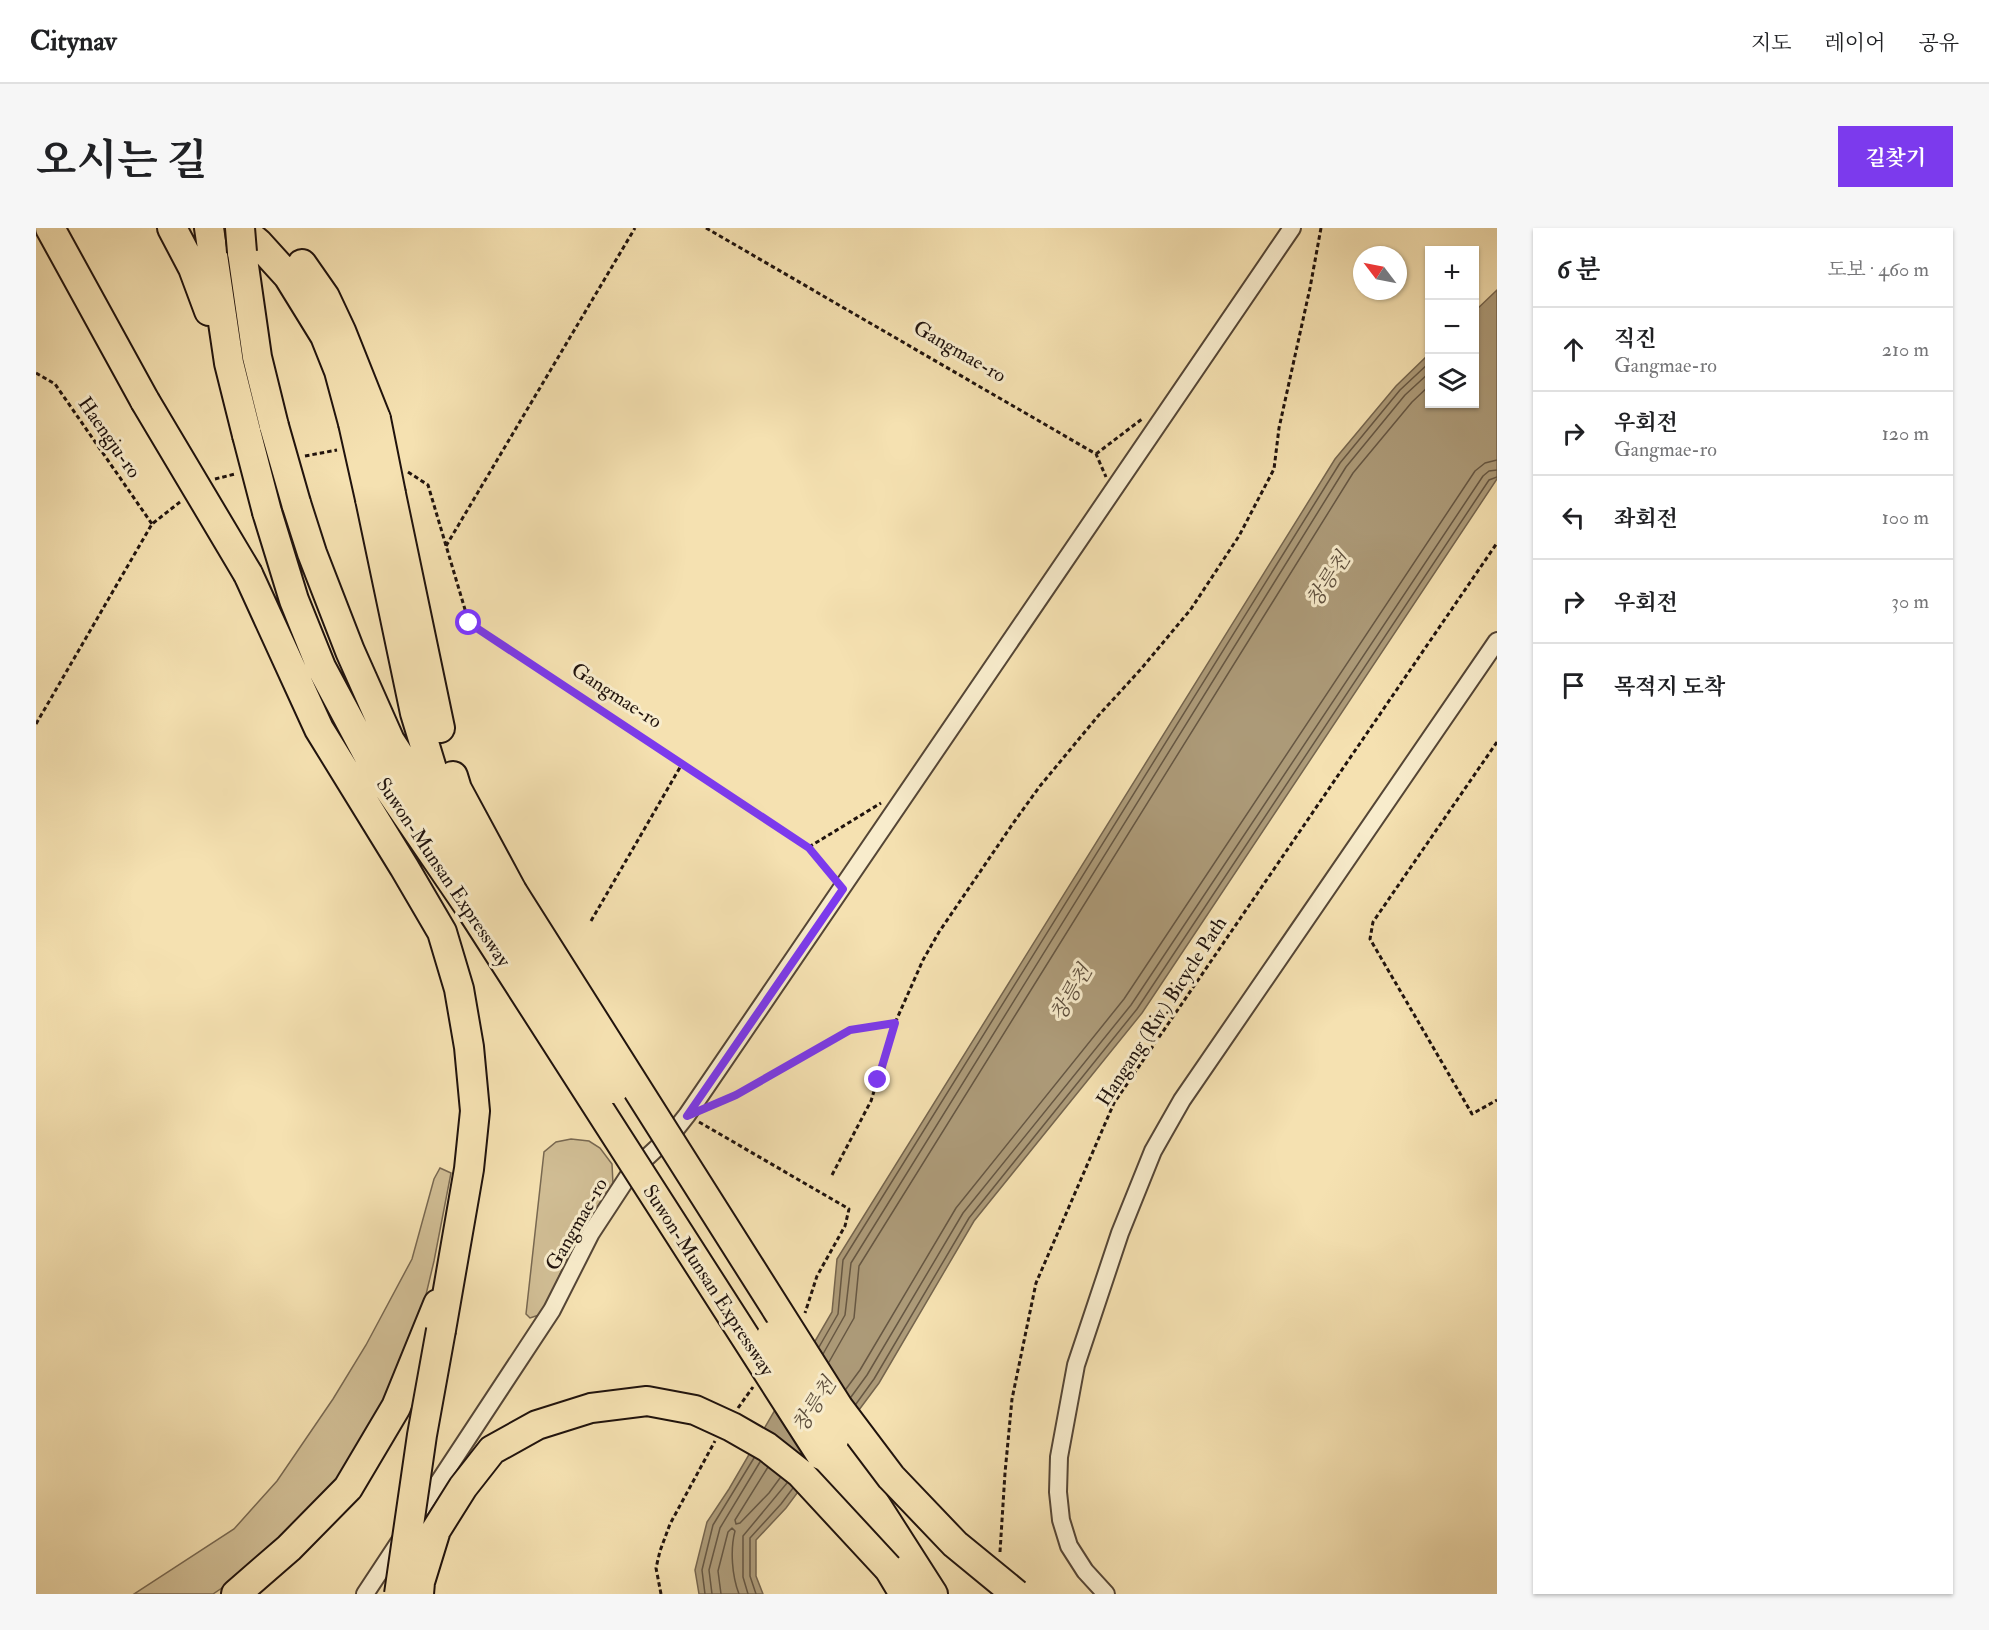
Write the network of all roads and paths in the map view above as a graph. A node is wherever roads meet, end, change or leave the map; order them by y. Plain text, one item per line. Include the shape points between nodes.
1 (50, 228) edge
2 (172, 228) edge
3 (209, 228) edge
4 (270, 228) edge
5 (635, 228) edge
6 (706, 228) edge
7 (1292, 228) edge
8 (1321, 228) edge
9 (241, 236) edge
10 (229, 363) junction
11 (36, 373) edge
12 (1149, 414) dead end
13 (364, 421) junction
14 (152, 524) dead end
15 (1497, 543) edge
16 (1497, 641) edge
17 (1497, 742) edge
18 (682, 764) junction
19 (887, 799) dead end
20 (809, 848) junction
21 (843, 889) junction
22 (494, 902) junction
23 (591, 921) dead end
24 (895, 1023) junction
25 (1497, 1100) edge
26 (687, 1116) junction
27 (832, 1175) dead end
28 (453, 1263) junction
29 (829, 1449) junction
30 (1001, 1560) dead end
31 (888, 1568) junction
32 (236, 1594) edge
33 (365, 1594) edge
34 (399, 1594) edge
35 (419, 1594) edge
36 (904, 1594) edge
37 (933, 1594) edge
38 (1016, 1594) edge
39 (1106, 1594) edge

1 - 28 highway, bridge via 145,401 248,574 319,729 442,932 459,989 475,1112
2 - 10 highway via 193,268
3 - 10 highway, Suwon-Munsan Expressway
4 - 13 highway via 325,297 358,370
5 - 18 path, Gangmae-ro via 446,546 469,623
6 - 12 path, Gangmae-ro via 1096,454
7 - 21 street, Gangmae-ro
8 - 24 path via 1274,469 1239,536 1191,609 1098,716 1014,822 939,932
9 - 13 highway via 258,243 288,276 324,336
9 - 22 highway, Suwon-Munsan Expressway, bridge via 257,357 312,553 390,741
10 - 22 highway, Suwon-Munsan Expressway, bridge via 275,543 321,667 376,770
11 - 14 path, Haengju-ro via 55,384
13 - 22 highway, bridge via 416,713 436,782
15 - 30 path, Hangang (Riv.) Bicycle Path via 1114,1103 1036,1283 1012,1399
16 - 39 street via 1182,1100 1154,1151 1119,1233 1076,1365 1059,1457 1061,1521 1069,1546
17 - 25 path via 1373,922 1370,939 1472,1114
18 - 20 path, Gangmae-ro
18 - 23 path
19 - 20 path
20 - 21 path, Gangmae-ro
21 - 26 street, Gangmae-ro
22 - 29 highway, Suwon-Munsan Expressway, bridge
22 - 38 highway, bridge via 839,1408 891,1477 955,1544
24 - 26 path via 850,1030 736,1095
24 - 27 path via 871,1101
26 - 33 street, Gangmae-ro via 631,1172 591,1233 552,1310
28 - 32 highway via 396,1407 348,1488 289,1548
28 - 34 highway, bridge
29 - 31 highway, bridge
29 - 37 highway
31 - 35 highway, bridge via 800,1473 767,1447 695,1410 647,1401 591,1408 537,1425 492,1450 462,1487 436,1530
31 - 36 highway

